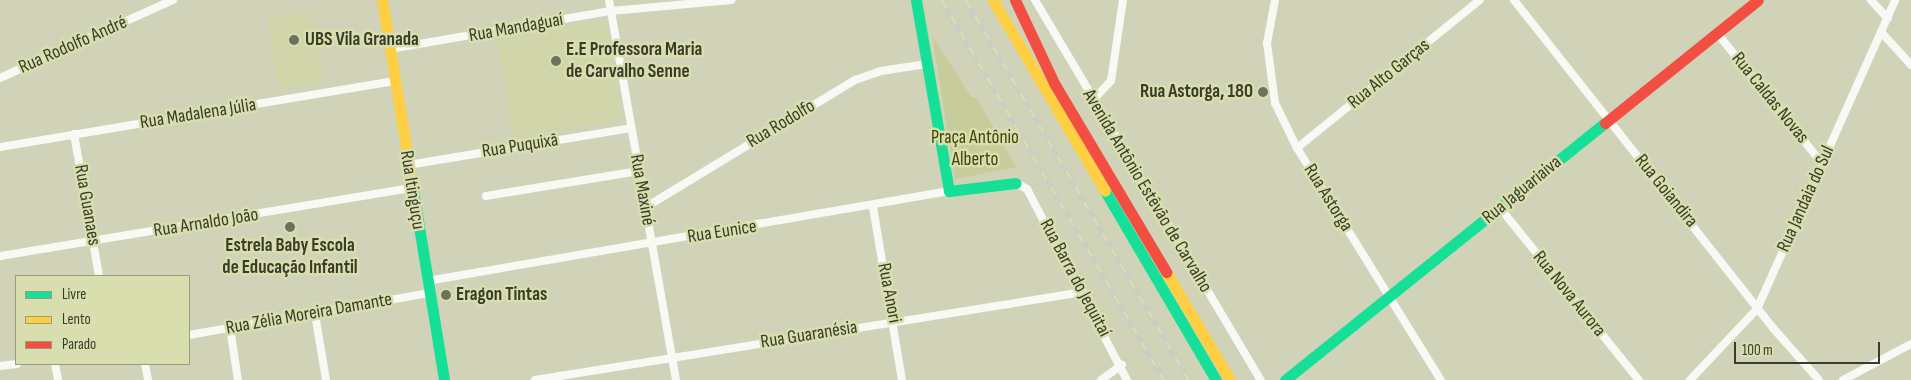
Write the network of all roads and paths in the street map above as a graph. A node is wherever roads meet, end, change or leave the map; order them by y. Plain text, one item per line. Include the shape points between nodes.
1 (173, 0) edge
2 (382, 0) edge
3 (609, 0) edge
4 (731, 0) edge
5 (916, 0) edge
6 (993, 0) edge
7 (1015, 0) edge
8 (1019, 0) edge
9 (1035, 0) edge
10 (1123, 0) edge
11 (1275, 0) edge
12 (1480, 0) edge
13 (1514, 0) edge
14 (1758, 0) edge
15 (1871, 0) edge
16 (1895, 0) edge
17 (611, 11) junction
18 (1022, 14) junction
19 (1888, 19) junction
20 (1718, 33) junction
21 (1882, 33) junction
22 (390, 49) junction
23 (926, 64) junction
24 (1911, 65) edge
25 (0, 78) edge
26 (395, 81) junction
27 (1093, 100) junction
28 (1609, 120) junction
29 (631, 128) junction
30 (74, 134) junction
31 (0, 147) edge
32 (1297, 148) junction
33 (1822, 163) junction
34 (408, 165) junction
35 (639, 171) junction
36 (1016, 183) joint
37 (412, 188) junction
38 (950, 191) junction
39 (486, 196) dead end
40 (646, 207) junction
41 (873, 207) junction
42 (1500, 208) junction
43 (94, 241) junction
44 (652, 243) junction
45 (0, 256) edge
46 (100, 275) edge
47 (427, 281) junction
48 (1083, 292) junction
49 (430, 293) junction
50 (1390, 297) junction
51 (1757, 309) junction
52 (316, 314) junction
53 (896, 321) junction
54 (230, 328) junction
55 (190, 335) edge
56 (1911, 344) edge
57 (672, 358) junction
58 (15, 364) edge
59 (55, 365) edge
60 (145, 365) edge
61 (1122, 365) junction
62 (0, 366) edge
63 (58, 380) edge
64 (148, 380) edge
65 (238, 380) edge
66 (326, 380) edge
67 (444, 380) edge
68 (535, 380) edge
69 (676, 380) edge
70 (902, 380) edge
71 (1101, 380) edge
72 (1127, 380) edge
73 (1216, 380) edge
74 (1230, 380) edge
75 (1261, 380) edge
76 (1285, 380) edge
77 (1441, 380) edge
78 (1639, 380) edge
79 (1690, 380) edge
80 (1819, 380) edge
81 (1844, 380) edge

1 - 25 street, Rua Rodolfo André
2 - 22 main road, Rua Itinguçu
3 - 17 street, Rua Maxiné
4 - 17 street, Rua Mandaguaí
5 - 23 main road
6 - 73 main road, Avenida Antônio Estêvão de Carvalho
7 - 18 main road, Avenida Antônio Estêvão de Carvalho
8 - 18 street, Avenida Antônio Estêvão de Carvalho
9 - 27 street, Avenida Antônio Estêvão de Carvalho
10 - 27 street via 1111,82
11 - 32 street, Rua Astorga via 1267,66 1275,103
12 - 32 street, Rua Alto Garças
13 - 28 street, Rua Goiandira
14 - 20 main road, Rua Jaguariaiva
15 - 19 street
16 - 19 street, Rua Jandaia do Sul
17 - 22 street, Rua Mandaguaí
17 - 29 street, Rua Maxiné
18 - 74 main road, Avenida Antônio Estêvão de Carvalho via 1054,83
19 - 21 street, Rua Jandaia do Sul
20 - 28 main road, Rua Jaguariaiva
20 - 33 street, Rua Caldas Novas
21 - 24 street
21 - 33 street, Rua Jandaia do Sul
22 - 26 main road, Rua Itinguçu
23 - 38 main road
23 - 40 street, Rua Rodolfo via 881,70 855,80
26 - 30 street, Rua Madalena Júlia
26 - 34 main road, Rua Itinguçu
27 - 75 street, Avenida Antônio Estêvão de Carvalho
28 - 42 main road, Rua Jaguariaiva
28 - 51 street, Rua Goiandira
29 - 34 street, Rua Puquixã
29 - 35 street, Rua Maxiné
30 - 31 street, Rua Madalena Júlia
30 - 43 street, Rua Guanaes
32 - 50 street, Rua Astorga
33 - 51 street, Rua Jandaia do Sul
34 - 37 main road, Rua Itinguçu
35 - 39 street
35 - 40 street, Rua Maxiné
36 - 38 main road, Rua Eunice
36 - 48 street, Rua Barra do Jequitaí via 1027,189
37 - 43 street, Rua Arnaldo João
37 - 47 main road, Rua Itinguçu
38 - 41 street, Rua Eunice
40 - 44 street, Rua Maxiné
41 - 44 street, Rua Eunice
41 - 53 street, Rua Anori
42 - 50 main road, Rua Jaguariaiva
42 - 78 street, Rua Nova Aurora
43 - 45 street, Rua Arnaldo João
43 - 46 street, Rua Guanaes
44 - 47 street, Rua Eunice
44 - 57 street, Rua Maxiné
47 - 49 main road, Rua Itinguçu
48 - 53 street, Rua Guaranésia
48 - 61 street, Rua Barra do Jequitaí
49 - 52 street, Rua Zélia Moreira Damante
49 - 67 main road, Rua Itinguçu
50 - 76 main road, Rua Jaguariaiva
50 - 77 street, Rua Astorga
51 - 79 street, Rua Jandaia do Sul
51 - 80 street, Rua Goiandira
52 - 54 street, Rua Zélia Moreira Damante
52 - 66 street
53 - 57 street, Rua Guaranésia
53 - 70 street, Rua Anori
54 - 55 street, Rua Zélia Moreira Damante
54 - 65 street
56 - 81 street
57 - 68 street, Rua Guaranésia
57 - 69 street, Rua Maxiné
58 - 62 street
59 - 63 street
60 - 64 street
61 - 71 street
61 - 72 street, Rua Barra do Jequitaí

